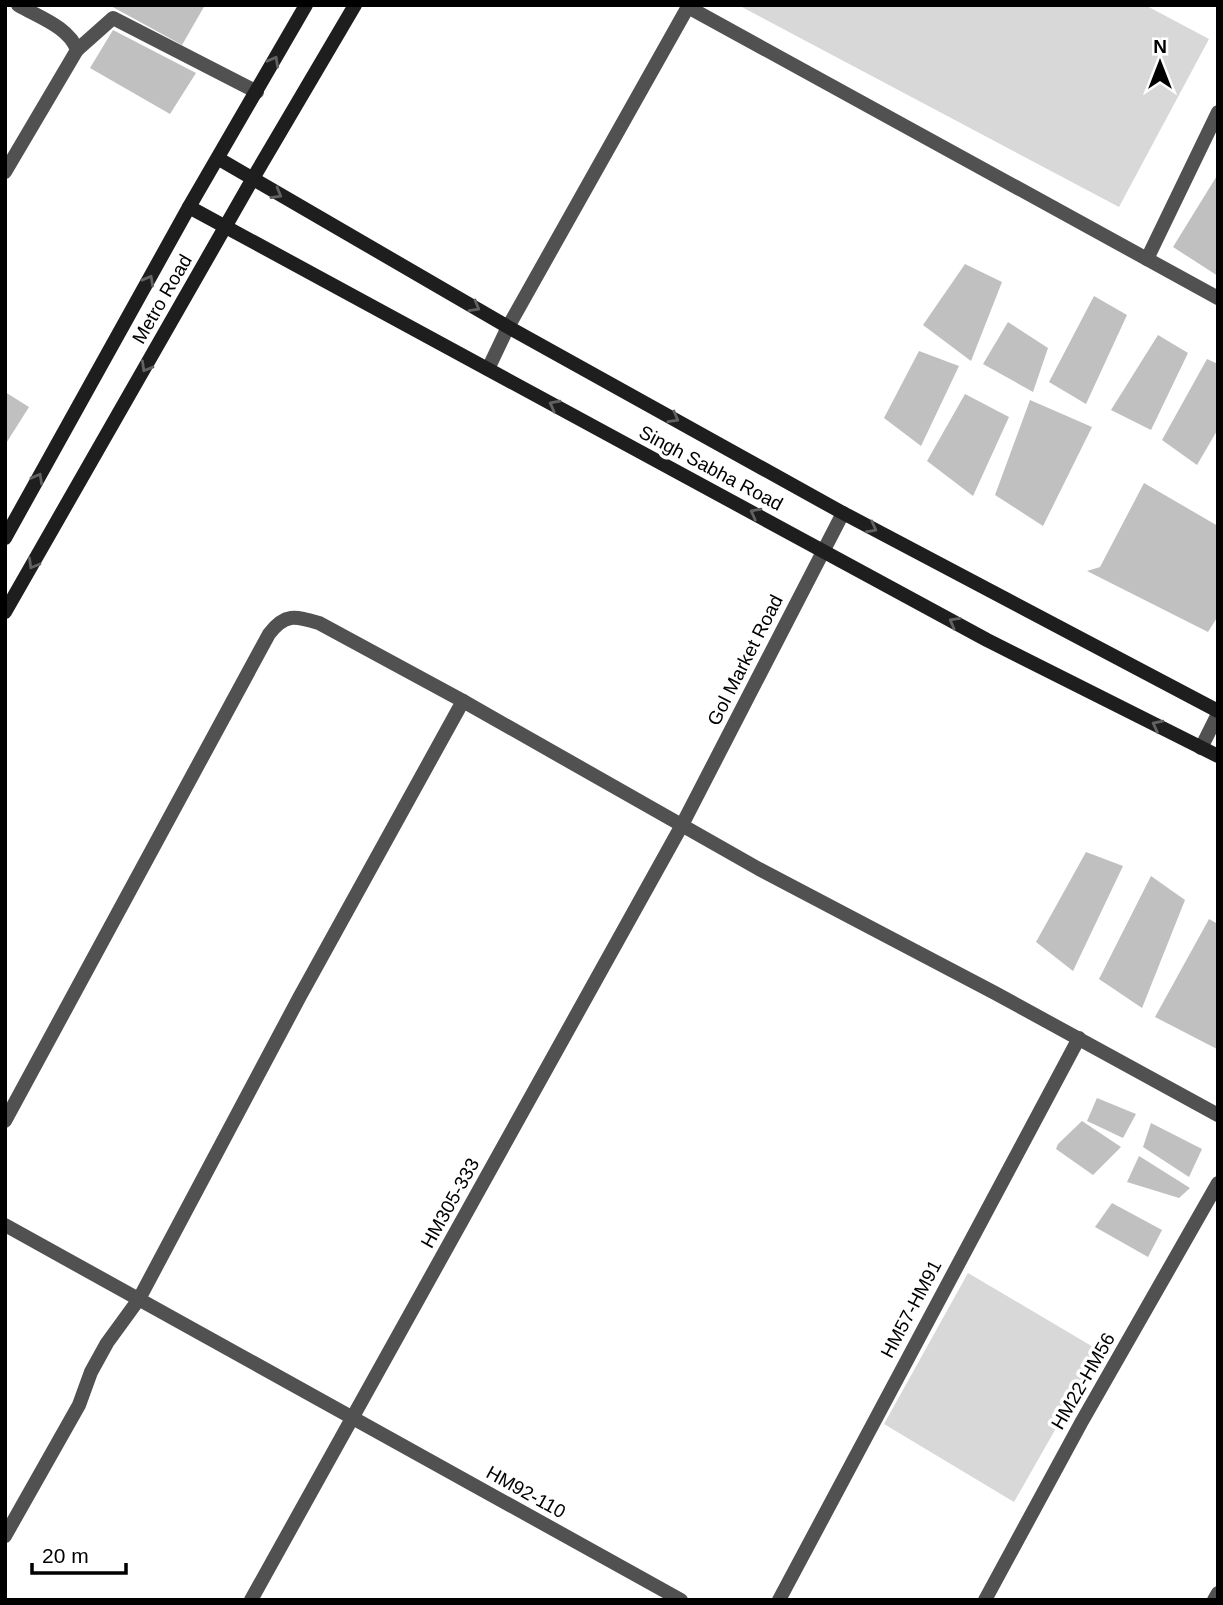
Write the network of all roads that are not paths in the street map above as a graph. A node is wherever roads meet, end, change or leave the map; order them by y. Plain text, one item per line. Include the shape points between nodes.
1 (18, 5) edge
2 (306, 5) edge
3 (355, 5) edge
4 (688, 6) edge
5 (77, 50) junction
6 (257, 92) junction
7 (1218, 112) edge
8 (219, 159) junction
9 (5, 172) edge
10 (252, 180) junction
11 (189, 207) junction
12 (225, 228) junction
13 (1147, 259) junction
14 (1218, 298) edge
15 (508, 327) junction
16 (488, 369) junction
17 (843, 513) junction
18 (5, 538) edge
19 (822, 550) junction
20 (5, 612) edge
21 (463, 701) junction
22 (1218, 713) edge
23 (1201, 748) junction
24 (1218, 756) edge
25 (682, 825) junction
26 (1079, 1038) junction
27 (1218, 1115) edge
28 (5, 1121) edge
29 (1218, 1183) edge
30 (5, 1225) edge
31 (139, 1299) junction
32 (353, 1417) junction
33 (5, 1536) edge
34 (1218, 1593) edge
35 (251, 1600) edge
36 (681, 1600) edge
37 (779, 1600) edge
38 (985, 1600) edge
39 (1214, 1600) edge

1 - 5 street via 64,31
6 -> 2 street, Metro Road
3 - 10 street, Metro Road
4 - 13 street
4 - 15 street
5 - 6 street via 113,18
5 - 9 street
6 - 8 street, Metro Road
7 - 13 street
8 - 10 street, Singh Sabha Road
8 - 11 street, Metro Road
10 - 12 street, Metro Road
10 -> 15 street, Singh Sabha Road
11 - 12 street, Singh Sabha Road
18 -> 11 street, Metro Road
12 - 16 street, Singh Sabha Road
12 -> 20 street, Metro Road
13 - 14 street
15 - 16 street
15 -> 17 street, Singh Sabha Road
19 -> 16 street, Singh Sabha Road
17 - 19 street, Gol Market Road
17 -> 22 street, Singh Sabha Road
23 -> 19 street, Singh Sabha Road
19 - 25 street, Gol Market Road
21 - 25 street
21 - 28 street via 319,623 300,618 278,622
21 - 31 street
22 - 23 street
23 - 24 street, Singh Sabha Road
25 - 26 street
25 - 32 street, HM305-333
26 - 27 street
26 - 37 street, HM57-HM91
29 - 38 street, HM22-HM56
30 - 31 street, HM92-110
31 - 32 street, HM92-110
31 - 33 street via 107,1343 79,1405
32 - 35 street, HM305-333
32 - 36 street, HM92-110
34 - 39 street

